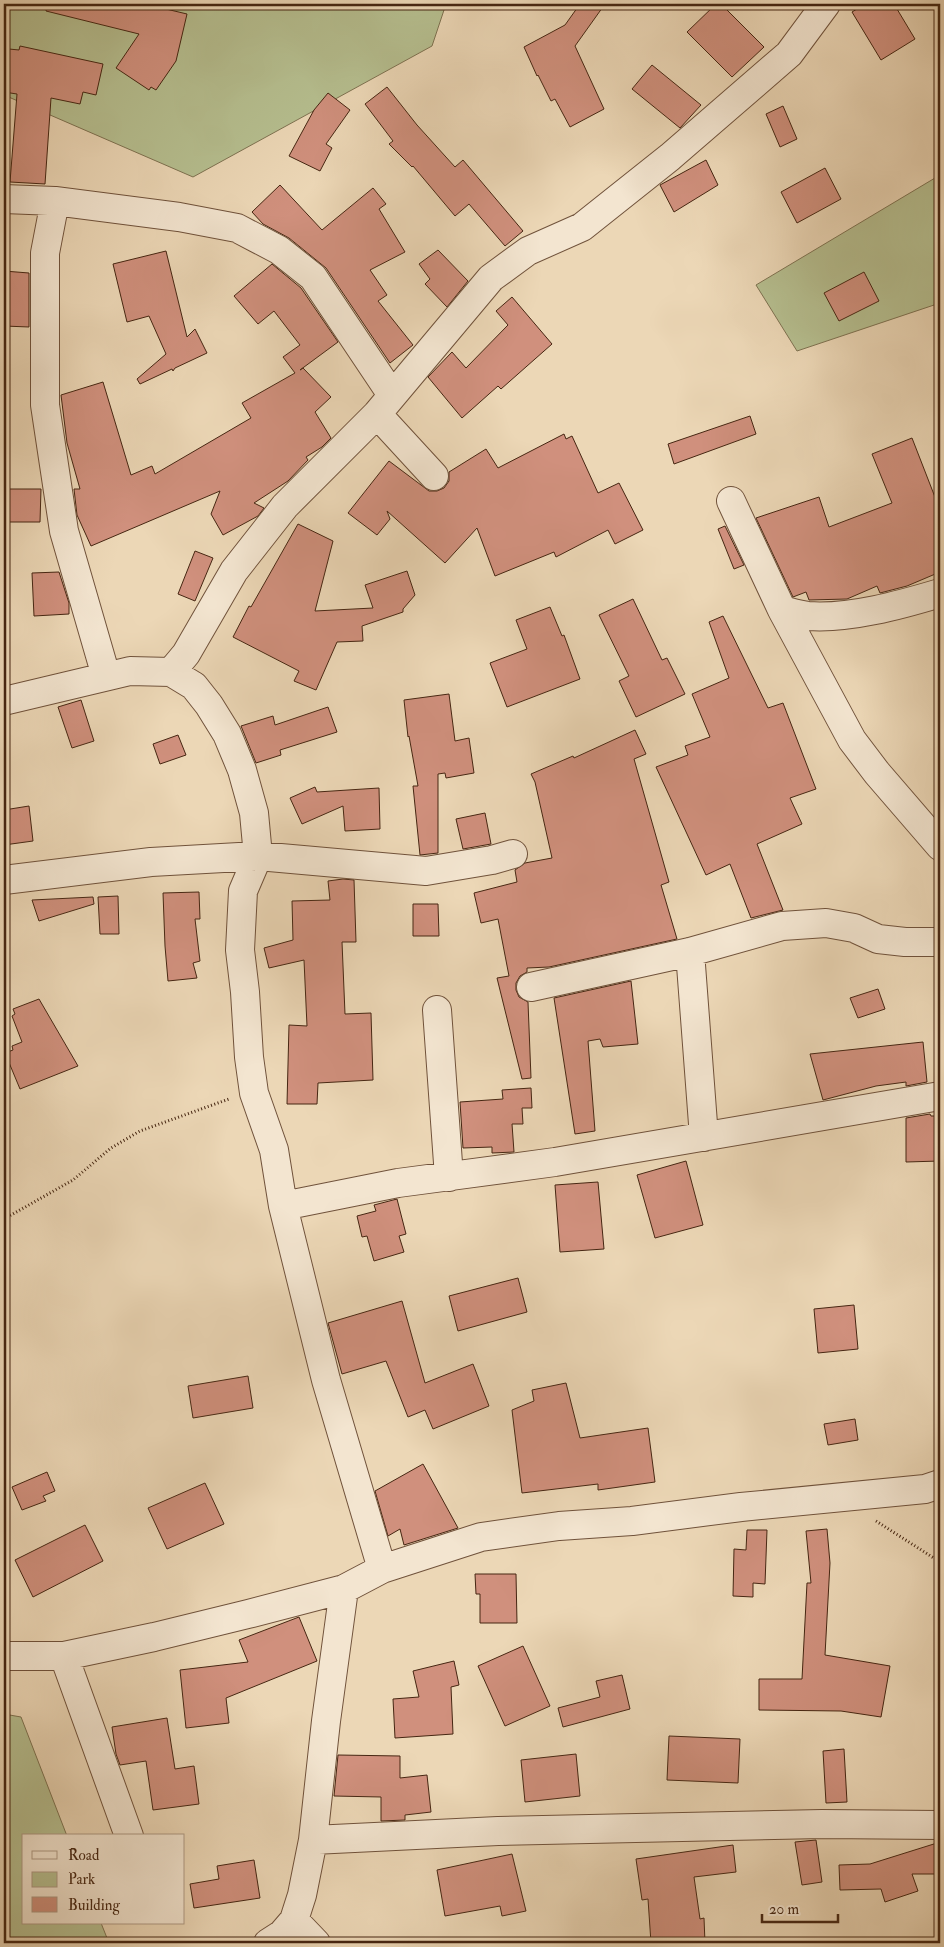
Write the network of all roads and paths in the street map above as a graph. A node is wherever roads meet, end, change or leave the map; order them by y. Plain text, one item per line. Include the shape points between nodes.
1 (826, 4) edge
2 (4, 199) edge
3 (55, 201) junction
4 (385, 404) junction
5 (434, 476) dead end
6 (731, 501) dead end
7 (940, 593) edge
8 (782, 610) junction
9 (170, 672) junction
10 (106, 676) junction
11 (4, 701) edge
12 (940, 846) edge
13 (513, 854) dead end
14 (258, 856) junction
15 (4, 880) edge
16 (940, 942) edge
17 (690, 952) junction
18 (531, 987) dead end
19 (437, 1010) dead end
20 (254, 1093) junction
21 (940, 1096) edge
22 (704, 1137) junction
23 (448, 1177) junction
24 (283, 1206) junction
25 (4, 1219) edge
26 (940, 1484) edge
27 (840, 1498) junction
28 (940, 1562) edge
29 (382, 1570) junction
30 (344, 1589) junction
31 (4, 1656) edge
32 (64, 1656) junction
33 (940, 1825) edge
34 (128, 1834) edge
35 (313, 1840) junction
36 (294, 1920) junction
37 (268, 1943) edge
38 (316, 1943) edge

1 - 4 street via 790,54 670,157 582,227 528,251 491,278
2 - 3 street
3 - 4 street via 179,216 237,228 279,250 313,277
3 - 10 street via 44,253 45,406 64,532
4 - 5 street
4 - 9 street via 285,506 234,571 186,654
6 - 8 street
7 - 8 street via 830,616 806,616
8 - 12 street via 852,740
9 - 10 street via 130,671
9 - 14 street via 194,686 227,734 242,770 254,813
10 - 11 street
13 - 14 street via 426,871
14 - 15 street via 151,862
14 - 20 street via 243,891 240,950
16 - 17 street via 878,939 854,928 826,923 782,926
17 - 18 street
17 - 22 street
19 - 23 street
20 - 24 street via 274,1150
20 - 25 path via 231,1098 140,1131 111,1148 73,1180
21 - 22 street
22 - 23 street
23 - 24 street via 378,1186
24 - 29 street via 326,1380
26 - 27 street via 925,1489
27 - 28 path
27 - 29 street via 559,1526 481,1537
29 - 30 street
30 - 32 street
30 - 35 street
31 - 32 street
32 - 34 street
33 - 35 street via 822,1824 498,1831
35 - 36 street
36 - 37 street via 282,1934
36 - 38 street

